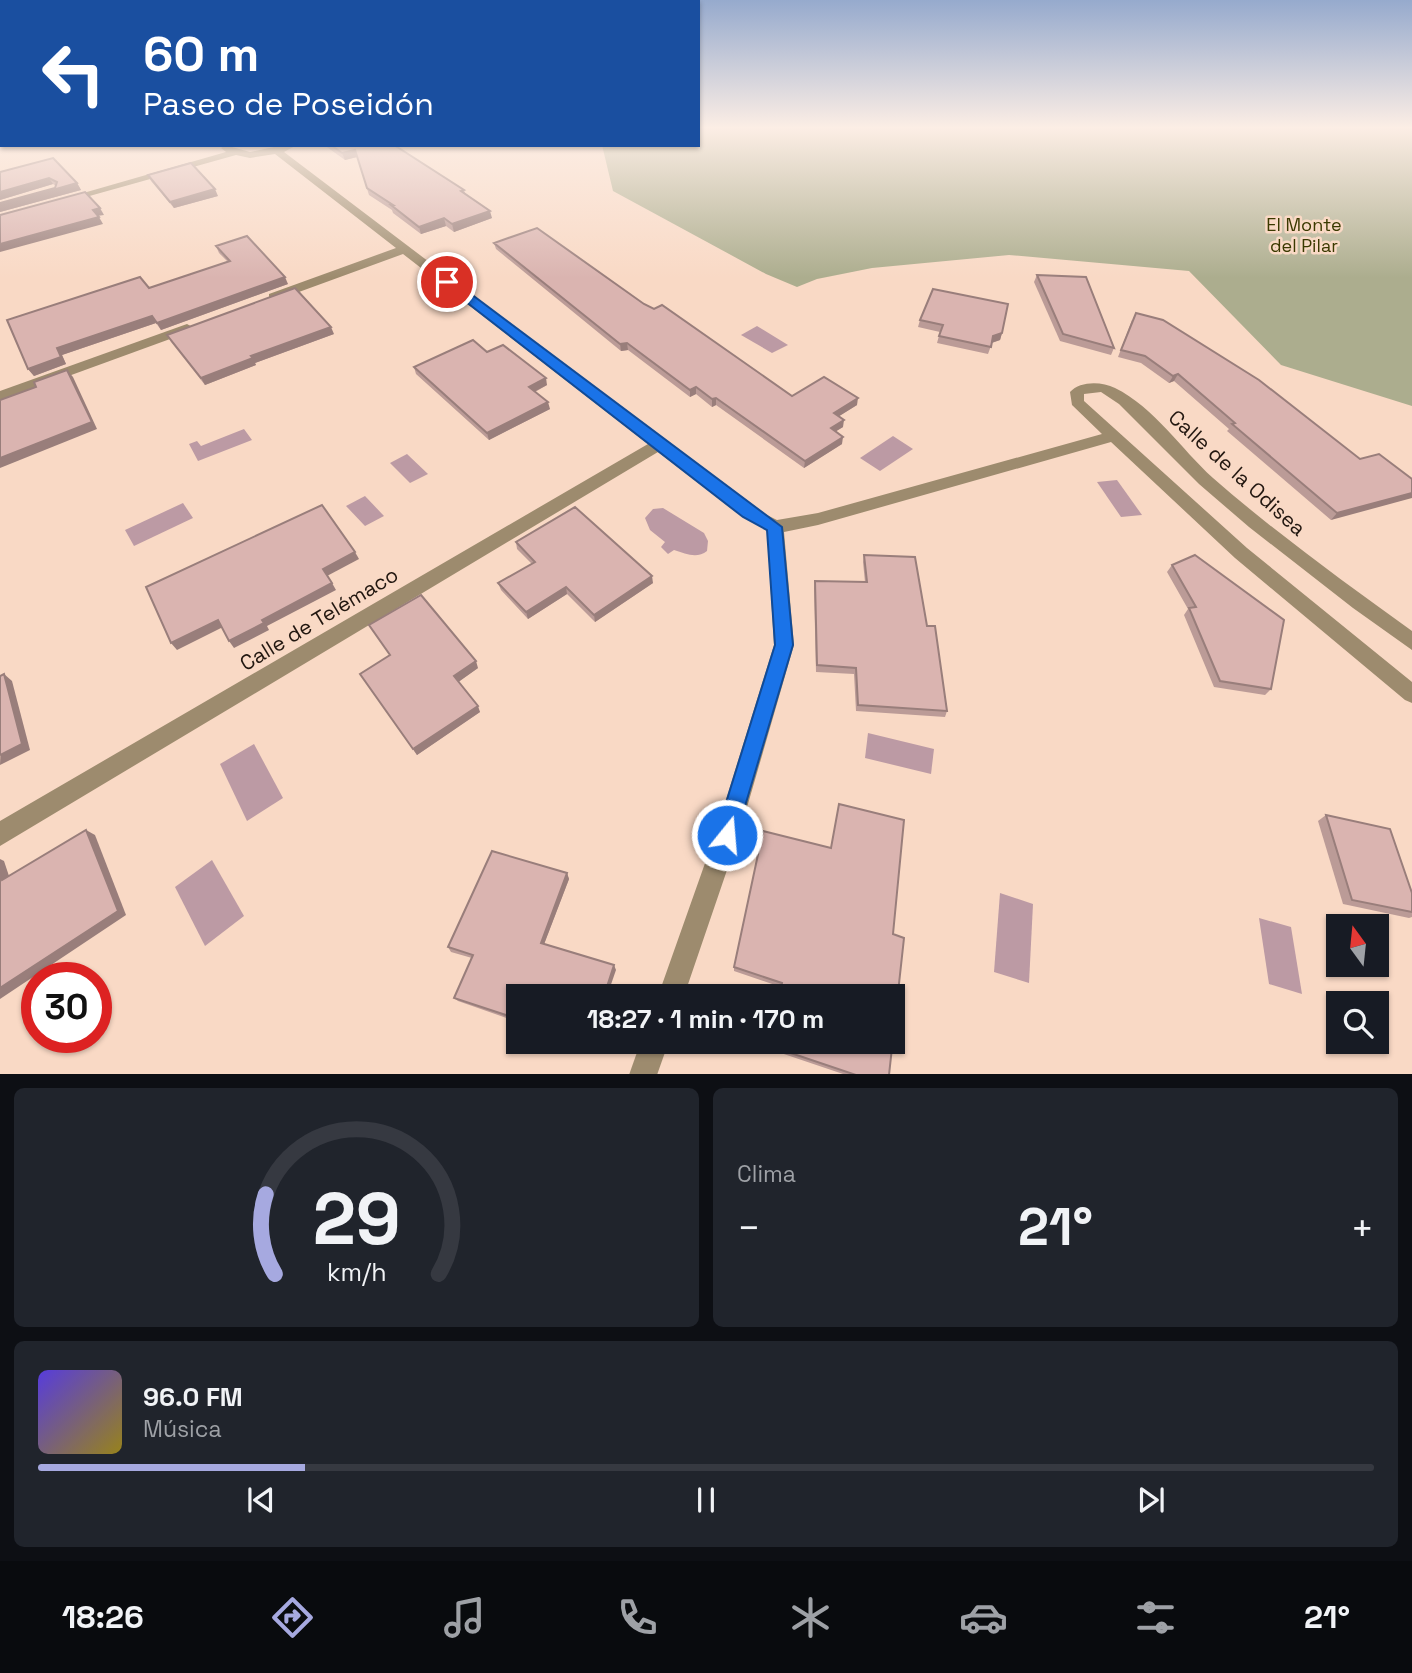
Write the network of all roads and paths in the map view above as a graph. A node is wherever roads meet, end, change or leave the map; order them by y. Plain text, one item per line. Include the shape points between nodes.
1 (144, 178) edge
2 (321, 178) edge
3 (51, 204) edge
4 (405, 249) junction
5 (262, 301) edge
6 (196, 325) edge
7 (0, 396) edge
8 (1113, 436) junction
9 (661, 443) junction
10 (775, 527) junction
11 (1412, 642) edge
12 (1412, 694) edge
13 (0, 834) edge
14 (675, 984) edge
15 (650, 1054) edge
16 (643, 1074) edge

1 - 3 street
2 - 4 street
4 - 5 street
4 - 9 street
6 - 7 street
8 - 10 street
8 - 11 street, Calle de la Odisea via 1077,402 1077,392 1088,386 1109,390 1125,401 1277,542
8 - 12 street, Calle de la Odisea via 1241,553
9 - 10 street via 749,513
9 - 13 street, Calle de Telémaco
10 - 14 street via 784,645 727,835
15 - 16 street

